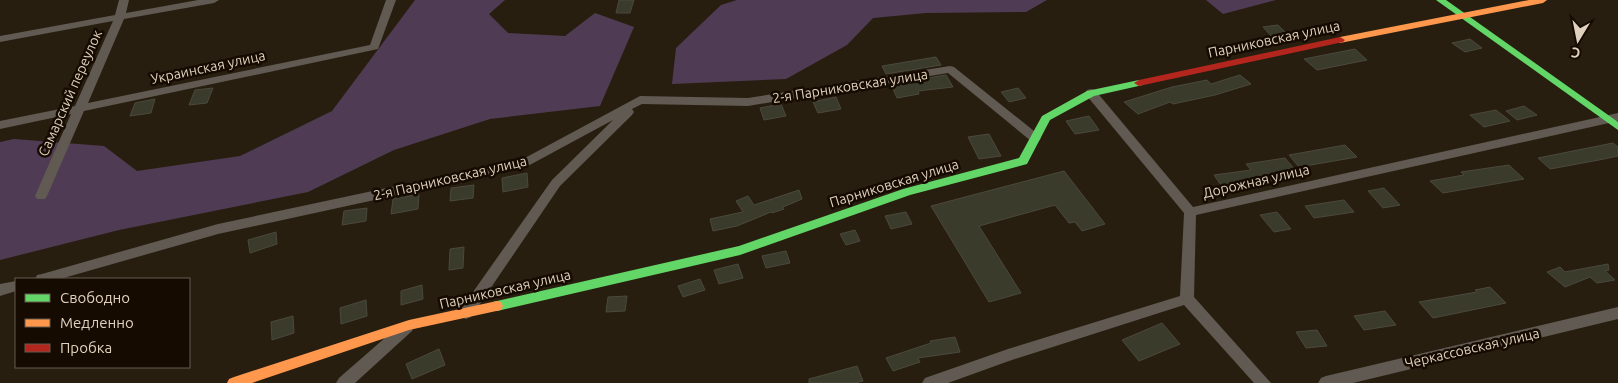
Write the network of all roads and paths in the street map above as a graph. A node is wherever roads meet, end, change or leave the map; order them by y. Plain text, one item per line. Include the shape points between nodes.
1 (124, 0) edge
2 (214, 0) edge
3 (391, 0) edge
4 (1440, 0) edge
5 (1542, 0) edge
6 (1460, 15) junction
7 (119, 19) junction
8 (0, 39) edge
9 (1092, 93) junction
10 (640, 100) junction
11 (79, 109) junction
12 (1615, 121) edge
13 (0, 125) edge
14 (1035, 138) junction
15 (41, 196) dead end
16 (1190, 212) junction
17 (46, 278) edge
18 (15, 286) edge
19 (0, 290) edge
20 (1186, 299) junction
21 (466, 313) junction
22 (1618, 313) edge
23 (409, 325) junction
24 (234, 383) edge
25 (344, 383) edge
26 (930, 383) edge
27 (1264, 383) edge
28 (1326, 383) edge

1 - 7 street, Самарский переулок
2 - 7 street
3 - 11 street, Украинская улица via 374,47
4 - 6 street
5 - 6 street, Парниковская улица
6 - 9 street, Парниковская улица
6 - 12 street
7 - 8 street
7 - 11 street, Самарский переулок
9 - 14 street, Парниковская улица via 1046,118
9 - 16 street
10 - 14 street, 2-я Парниковская улица via 748,102 950,69
10 - 17 street, 2-я Парниковская улица via 526,163 218,229
10 - 21 street via 556,183
11 - 13 street, Украинская улица
11 - 15 street, Самарский переулок
12 - 16 street, Дорожная улица
14 - 21 street, Парниковская улица via 1023,161 907,192 740,250
16 - 20 street, Дорожная улица
18 - 19 street
20 - 26 street
20 - 27 street
21 - 23 street, Парниковская улица
22 - 28 street, Черкассовская улица
23 - 24 street, Парниковская улица
23 - 25 street

